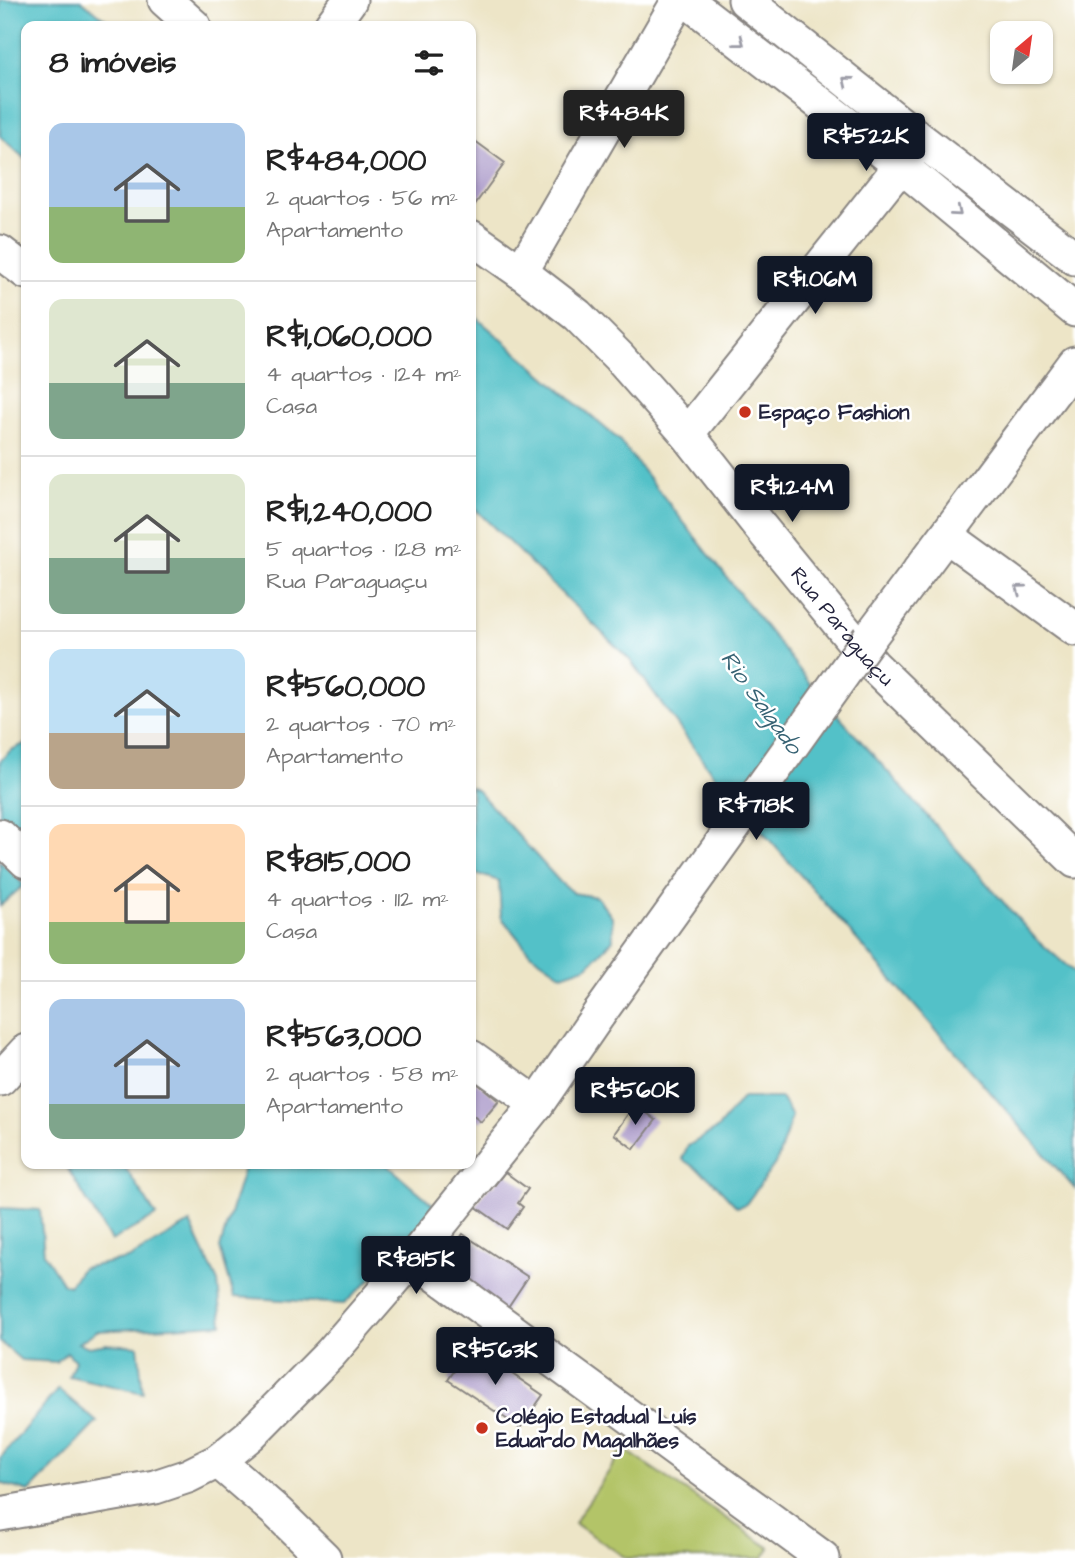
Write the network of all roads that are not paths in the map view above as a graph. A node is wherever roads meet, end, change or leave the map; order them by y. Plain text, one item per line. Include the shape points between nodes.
1 (164, 0) edge
2 (349, 0) edge
3 (679, 0) edge
4 (686, 0) edge
5 (745, 0) edge
6 (188, 21) edge
7 (334, 21) edge
8 (911, 153) junction
9 (476, 240) edge
10 (0, 252) edge
11 (1075, 258) edge
12 (21, 268) edge
13 (521, 272) junction
14 (1075, 310) edge
15 (1075, 363) edge
16 (687, 434) junction
17 (947, 536) junction
18 (1075, 629) edge
19 (0, 836) edge
20 (21, 856) edge
21 (1075, 861) edge
22 (21, 1056) edge
23 (476, 1061) edge
24 (0, 1079) edge
25 (537, 1104) junction
26 (413, 1258) junction
27 (218, 1461) junction
28 (0, 1514) edge
29 (324, 1558) edge
30 (823, 1558) edge

1 - 6 street
2 - 7 street
3 - 13 street
4 -> 8 street
8 -> 5 street
8 - 11 street
8 -> 14 street
8 - 16 street
9 - 13 street, Rua Paraguaçu
10 - 12 street
13 - 16 street, Rua Paraguaçu via 586,323
15 - 17 street
16 - 21 street, Rua Paraguaçu via 873,665
18 -> 17 street
17 - 25 street, bridge via 869,638
19 - 20 street
22 - 24 street
23 - 25 street
25 - 26 street
26 - 27 street via 330,1354
26 - 30 street
27 - 28 street via 155,1487
27 - 29 street

